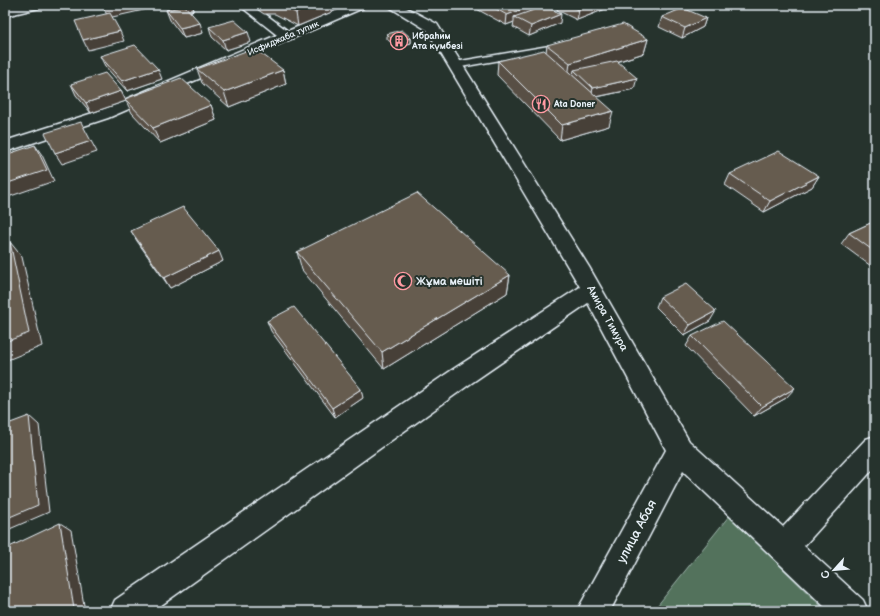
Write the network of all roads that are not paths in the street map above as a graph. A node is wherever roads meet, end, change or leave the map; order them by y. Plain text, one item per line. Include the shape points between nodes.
1 (11, 5) edge
2 (35, 5) edge
3 (245, 5) edge
4 (359, 5) edge
5 (392, 5) edge
6 (5, 6) edge
7 (5, 12) edge
8 (286, 36) junction
9 (549, 49) edge
10 (455, 64) junction
11 (5, 148) edge
12 (592, 290) junction
13 (875, 448) edge
14 (680, 450) junction
15 (784, 547) junction
16 (126, 611) edge
17 (593, 611) edge
18 (852, 611) edge

1 - 6 street
2 - 7 street
3 - 8 street
4 - 8 street, Исфиджаба тупик
5 - 10 street, Амира Тимура via 432,27
8 - 11 street, Исфиджаба тупик via 102,115
9 - 10 lane
10 - 12 street, Амира Тимура
12 - 14 street, Амира Тимура
12 - 16 street via 461,377
13 - 15 street
14 - 15 street, Амира Тимура
14 - 17 street, улица Абая
15 - 18 street, Амира Тимура

